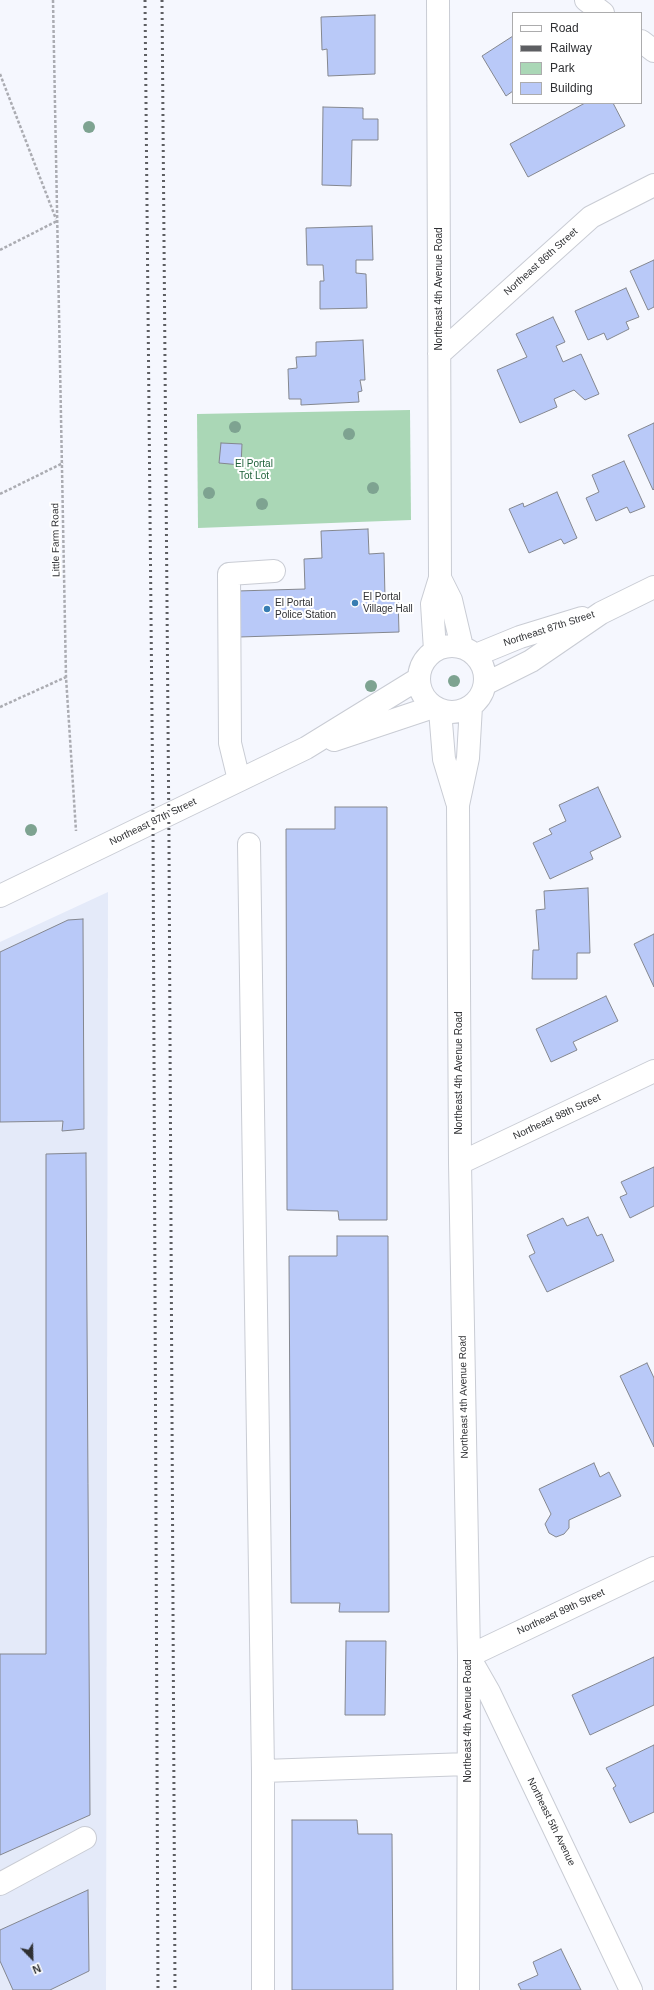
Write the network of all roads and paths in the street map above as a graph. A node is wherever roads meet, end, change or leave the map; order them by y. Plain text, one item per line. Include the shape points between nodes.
1 (54, 0) edge
2 (438, 0) edge
3 (586, 0) edge
4 (603, 12) edge
5 (642, 42) edge
6 (654, 51) edge
7 (0, 74) edge
8 (654, 185) edge
9 (57, 221) junction
10 (0, 250) edge
11 (439, 354) junction
12 (63, 463) junction
13 (0, 494) edge
14 (274, 571) dead end
15 (440, 578) junction
16 (654, 587) edge
17 (601, 613) junction
18 (435, 650) junction
19 (469, 651) junction
20 (66, 676) junction
21 (418, 679) junction
22 (485, 684) junction
23 (471, 706) junction
24 (0, 707) edge
25 (437, 708) junction
26 (306, 748) junction
27 (239, 780) junction
28 (458, 805) junction
29 (250, 844) dead end
30 (78, 858) junction
31 (0, 896) edge
32 (654, 1071) edge
33 (460, 1163) junction
34 (654, 1568) edge
35 (469, 1656) junction
36 (468, 1764) junction
37 (263, 1771) junction
38 (85, 1838) dead end
39 (0, 1884) edge
40 (263, 1990) edge
41 (468, 1990) edge
42 (632, 1990) edge

1 - 9 path, Little Farm Road
2 - 11 street, Northeast 4th Avenue Road
3 - 4 street
5 - 6 street
7 - 9 path
8 - 11 street, Northeast 86th Street via 591,217
9 - 10 path
9 - 12 path, Little Farm Road
11 - 15 street, Northeast 4th Avenue Road
12 - 13 path
12 - 20 path, Little Farm Road
14 - 27 street via 229,574 230,742
15 - 18 street, Northeast 4th Avenue Road via 432,604
15 - 19 street, Northeast 4th Avenue Road via 451,600
16 - 17 street, Northeast 87th Street
17 - 19 street, Northeast 87th Street
17 - 22 street, Northeast 87th Street via 531,661
18 - 19 street via 444,646
18 - 21 street via 423,662
19 - 22 street via 484,668
20 - 24 path
20 - 30 path, Little Farm Road
21 - 25 street via 423,695
21 - 26 street, Northeast 87th Street
22 - 23 street via 478,700
23 - 25 street via 456,711
23 - 28 street, Northeast 4th Avenue Road via 468,758
25 - 26 street, Northeast 87th Street
25 - 28 street, Northeast 4th Avenue Road via 444,759
26 - 27 street, Northeast 87th Street
27 - 30 street, Northeast 87th Street
28 - 33 street, Northeast 4th Avenue Road
29 - 37 street
30 - 31 street, Northeast 87th Street
32 - 33 street, Northeast 88th Street
33 - 35 street, Northeast 4th Avenue Road
34 - 35 street, Northeast 89th Street
35 - 36 street, Northeast 4th Avenue Road
35 - 42 street, Northeast 5th Avenue via 489,1692
36 - 37 street
36 - 41 street, Northeast 4th Avenue Road
37 - 40 street
38 - 39 street

